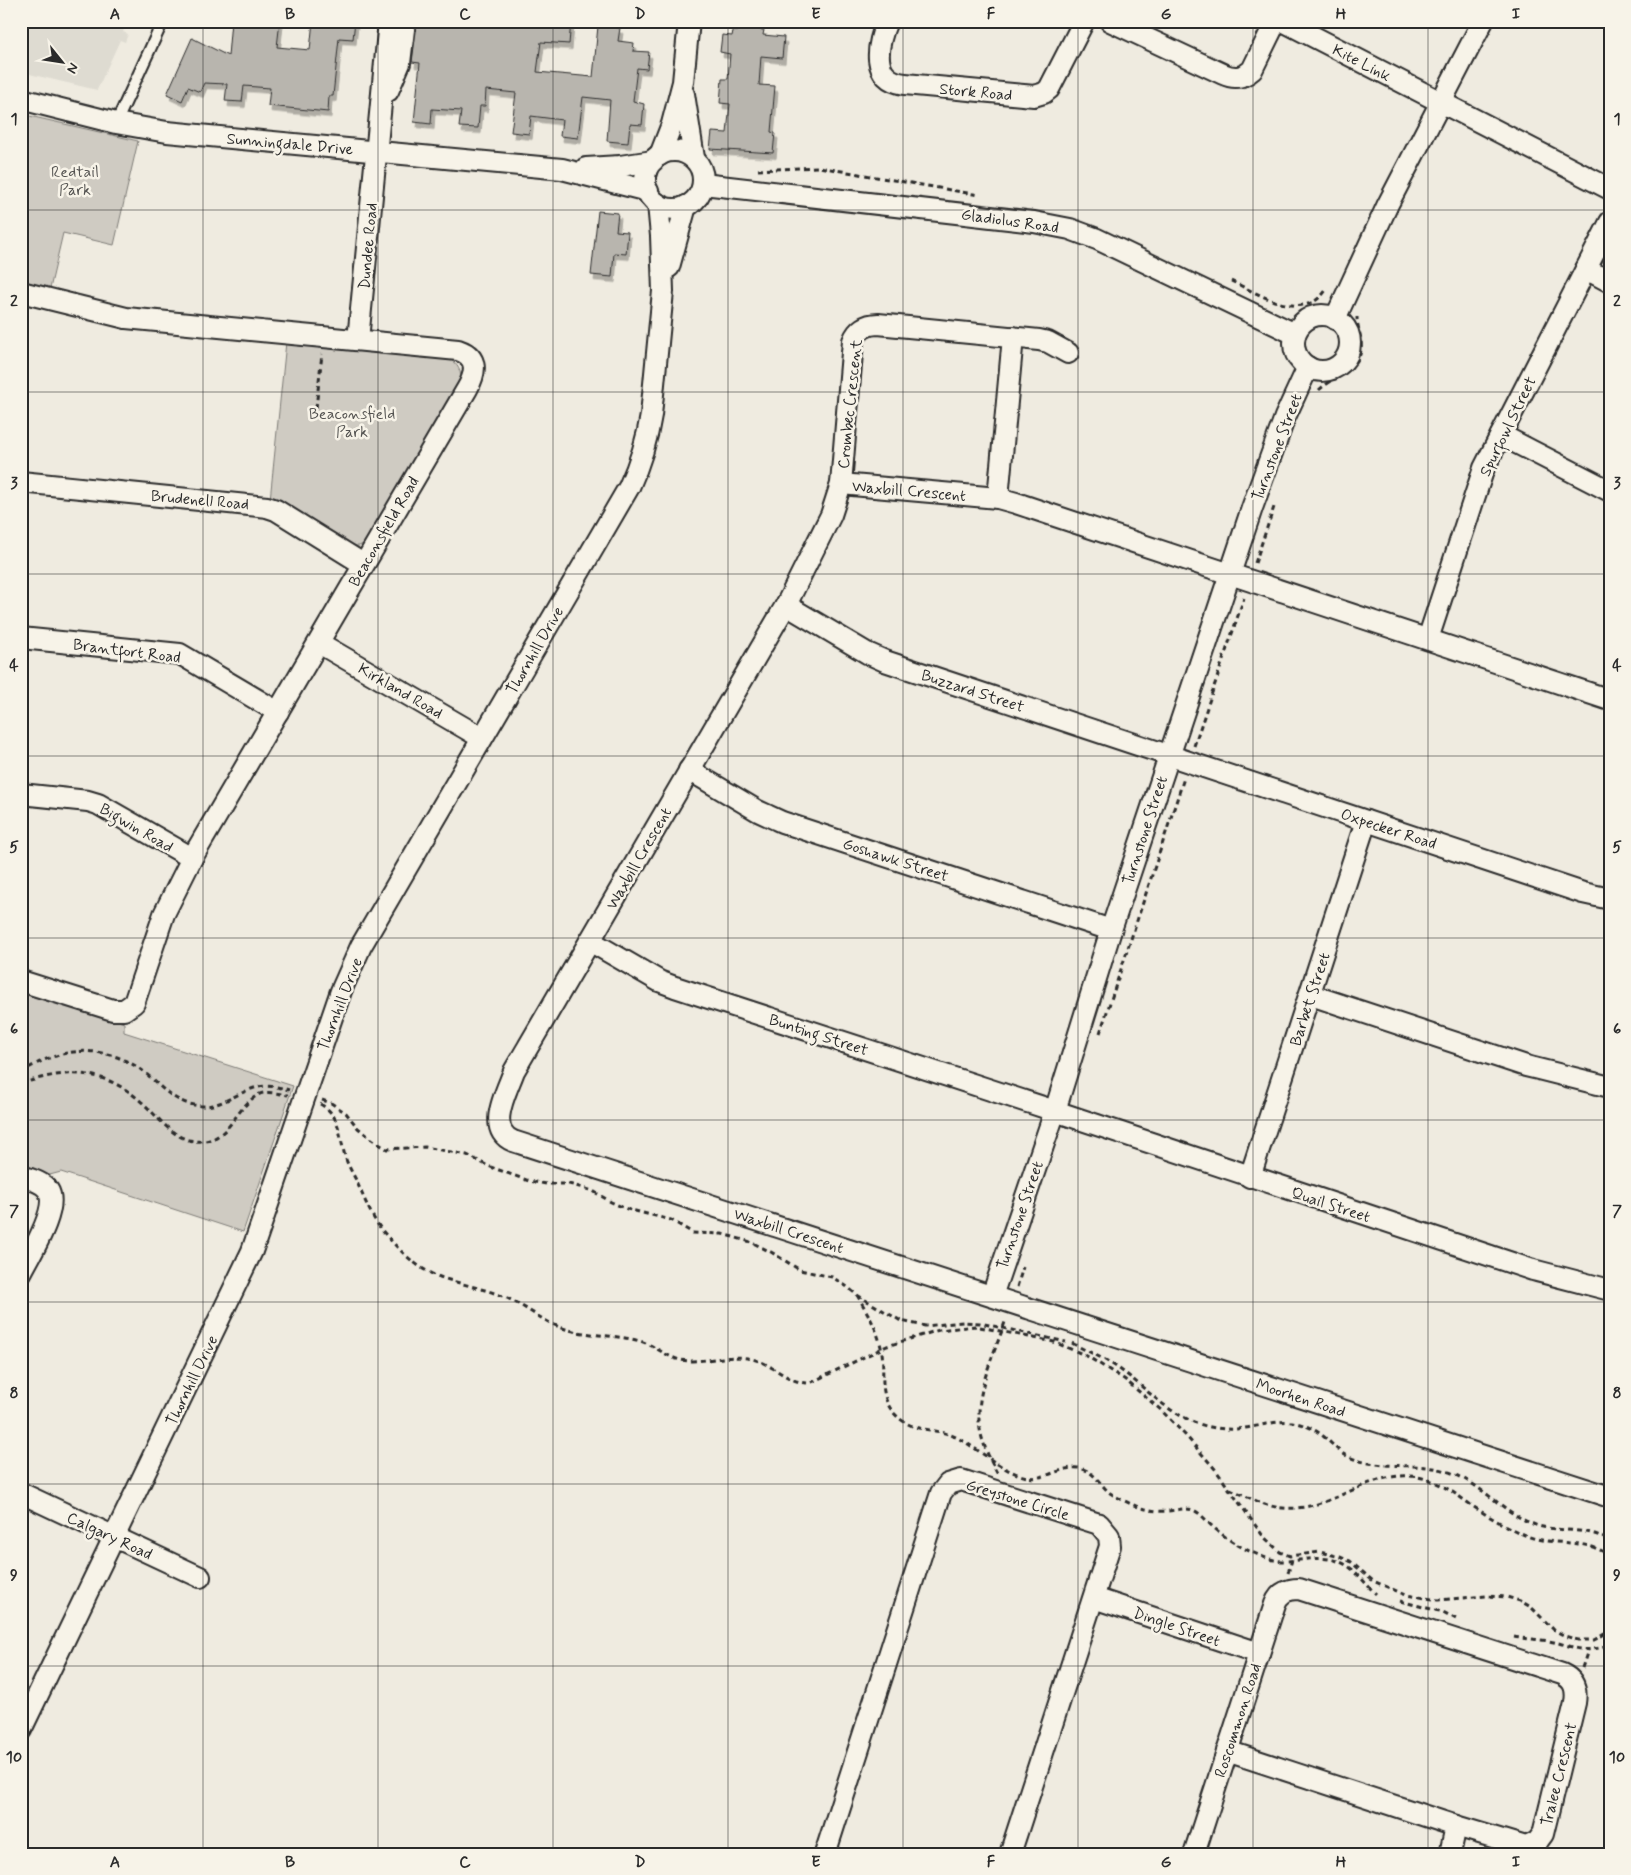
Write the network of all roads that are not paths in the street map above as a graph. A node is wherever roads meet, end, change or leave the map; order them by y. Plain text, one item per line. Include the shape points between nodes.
1 (163, 21) edge
2 (376, 21) edge
3 (390, 21) edge
4 (405, 21) edge
5 (689, 21) edge
6 (887, 21) edge
7 (1084, 21) edge
8 (1110, 21) edge
9 (1276, 21) edge
10 (1283, 21) edge
11 (1483, 21) edge
12 (384, 72) junction
13 (683, 82) junction
14 (21, 99) edge
15 (1442, 103) junction
16 (116, 123) junction
17 (376, 151) junction
18 (656, 158) junction
19 (694, 158) junction
20 (562, 169) junction
21 (703, 184) junction
22 (1610, 189) edge
23 (653, 197) junction
24 (686, 206) junction
25 (1610, 222) edge
26 (1586, 269) junction
27 (1610, 282) edge
28 (663, 291) junction
29 (21, 292) edge
30 (1335, 319) junction
31 (1295, 334) junction
32 (1013, 337) junction
33 (358, 340) junction
34 (1068, 353) dead end
35 (1308, 367) junction
36 (1501, 435) junction
37 (21, 482) edge
38 (841, 484) junction
39 (1610, 491) edge
40 (998, 498) junction
41 (363, 564) junction
42 (1230, 574) junction
43 (786, 604) junction
44 (21, 638) edge
45 (1428, 639) junction
46 (319, 643) junction
47 (1610, 700) edge
48 (278, 712) junction
49 (482, 738) junction
50 (1168, 756) junction
51 (689, 770) junction
52 (21, 794) edge
53 (1366, 821) junction
54 (192, 858) junction
55 (1610, 899) edge
56 (1111, 930) junction
57 (590, 941) junction
58 (21, 981) edge
59 (1311, 995) junction
60 (1610, 1087) edge
61 (1055, 1111) junction
62 (21, 1176) edge
63 (1250, 1176) junction
64 (21, 1273) edge
65 (1610, 1290) edge
66 (992, 1296) junction
67 (21, 1493) edge
68 (1610, 1497) edge
69 (114, 1538) junction
70 (200, 1577) dead end
71 (1286, 1591) joint
72 (1094, 1598) junction
73 (1259, 1653) junction
74 (21, 1730) edge
75 (1227, 1751) junction
76 (1456, 1826) junction
77 (824, 1854) edge
78 (1010, 1854) edge
79 (1194, 1854) edge
80 (1450, 1854) edge

1 - 16 lane
2 - 12 street
3 - 12 street
4 - 12 street via 400,63
5 - 13 street
6 - 7 street, Stork Road via 881,37 879,63 882,73 892,81 1028,96 1039,95 1049,89
8 - 9 street via 1234,78 1252,70
10 - 15 street, Kite Link
11 - 15 street
12 - 17 street, Dundee Road
13 - 18 street via 672,124
13 - 19 street
14 - 16 street, Sunningdale Drive
15 - 22 street, Kite Link
15 - 30 street via 1388,204
16 - 17 street, Sunningdale Drive via 167,132
17 - 20 street, Sunningdale Drive
17 - 33 street, Dundee Road
18 - 19 street via 677,151
18 - 20 street, Sunningdale Drive via 620,166
18 - 23 street via 646,178
19 - 21 street via 703,174
20 - 23 street, Sunningdale Drive
21 - 24 street via 694,201
21 - 31 street, Gladiolus Road via 1070,229
23 - 24 street via 666,208
23 - 28 street, Thornhill Drive via 661,236
24 - 28 street, Thornhill Drive
25 - 26 street, Spurfowl Street
26 - 27 street
26 - 36 street, Spurfowl Street
28 - 49 street, Thornhill Drive via 651,415 638,469
29 - 33 street, Beaconsfield Road via 126,318
30 - 31 street via 1326,315 1308,319
30 - 35 street via 1348,333 1348,352 1336,367 1327,370
31 - 35 street via 1296,353
32 - 34 street, Crombec Crescent via 1048,342
32 - 38 street, Crombec Crescent via 878,324 868,325 859,331 853,341
32 - 40 street
33 - 41 street, Beaconsfield Road via 458,350 470,357 475,370 467,389
35 - 42 street, Turnstone Street via 1285,417
36 - 39 street
36 - 45 street, Spurfowl Street via 1484,468
37 - 41 street, Brudenell Road via 267,507
38 - 40 street, Waxbill Crescent
38 - 43 street, Waxbill Crescent via 837,501
40 - 42 street, Waxbill Crescent
41 - 46 street, Beaconsfield Road
42 - 45 street, Waxbill Crescent
42 - 50 street, Turnstone Street
43 - 50 street, Buzzard Street via 885,661
43 - 51 street, Waxbill Crescent
44 - 48 street, Brantfort Road via 180,654
45 - 47 street, Waxbill Crescent
46 - 48 street, Beaconsfield Road
46 - 49 street, Kirkland Road
48 - 54 street, Beaconsfield Road
49 - 69 street, Thornhill Drive via 361,946 341,992 252,1252
50 - 53 street, Oxpecker Road
50 - 56 street, Turnstone Street
51 - 56 street, Goshawk Street via 782,822
51 - 57 street, Waxbill Crescent
52 - 54 street, Bigwin Road via 98,804
53 - 55 street, Oxpecker Road via 1583,893
53 - 59 street, Barbet Street
54 - 58 street, Beaconsfield Road via 167,904 137,996 129,1008 112,1010
56 - 61 street, Turnstone Street
57 - 61 street, Bunting Street via 658,981
57 - 66 street, Waxbill Crescent via 514,1071 499,1120 500,1129 507,1138
59 - 60 street via 1526,1066
59 - 63 street, Barbet Street
61 - 63 street, Quail Street
61 - 66 street, Turnstone Street
62 - 64 street via 42,1184 51,1198 50,1212
63 - 65 street, Quail Street via 1533,1270
66 - 68 street, Moorhen Road
67 - 69 street, Calgary Road
69 - 70 street, Calgary Road
69 - 74 street, Thornhill Drive
71 - 73 street, Roscommon Road via 1277,1598
71 - 76 street, Tralee Crescent via 1299,1589 1318,1595 1562,1674 1574,1684 1575,1703 1541,1838 1533,1845 1520,1846
72 - 73 street, Dingle Street
72 - 77 street, Greystone Circle via 1110,1546 1104,1527 961,1480 948,1484 941,1493
72 - 78 street, Greystone Circle
73 - 75 street, Roscommon Road
75 - 76 street, Tralee Crescent
75 - 79 street, Roscommon Road
76 - 80 street

